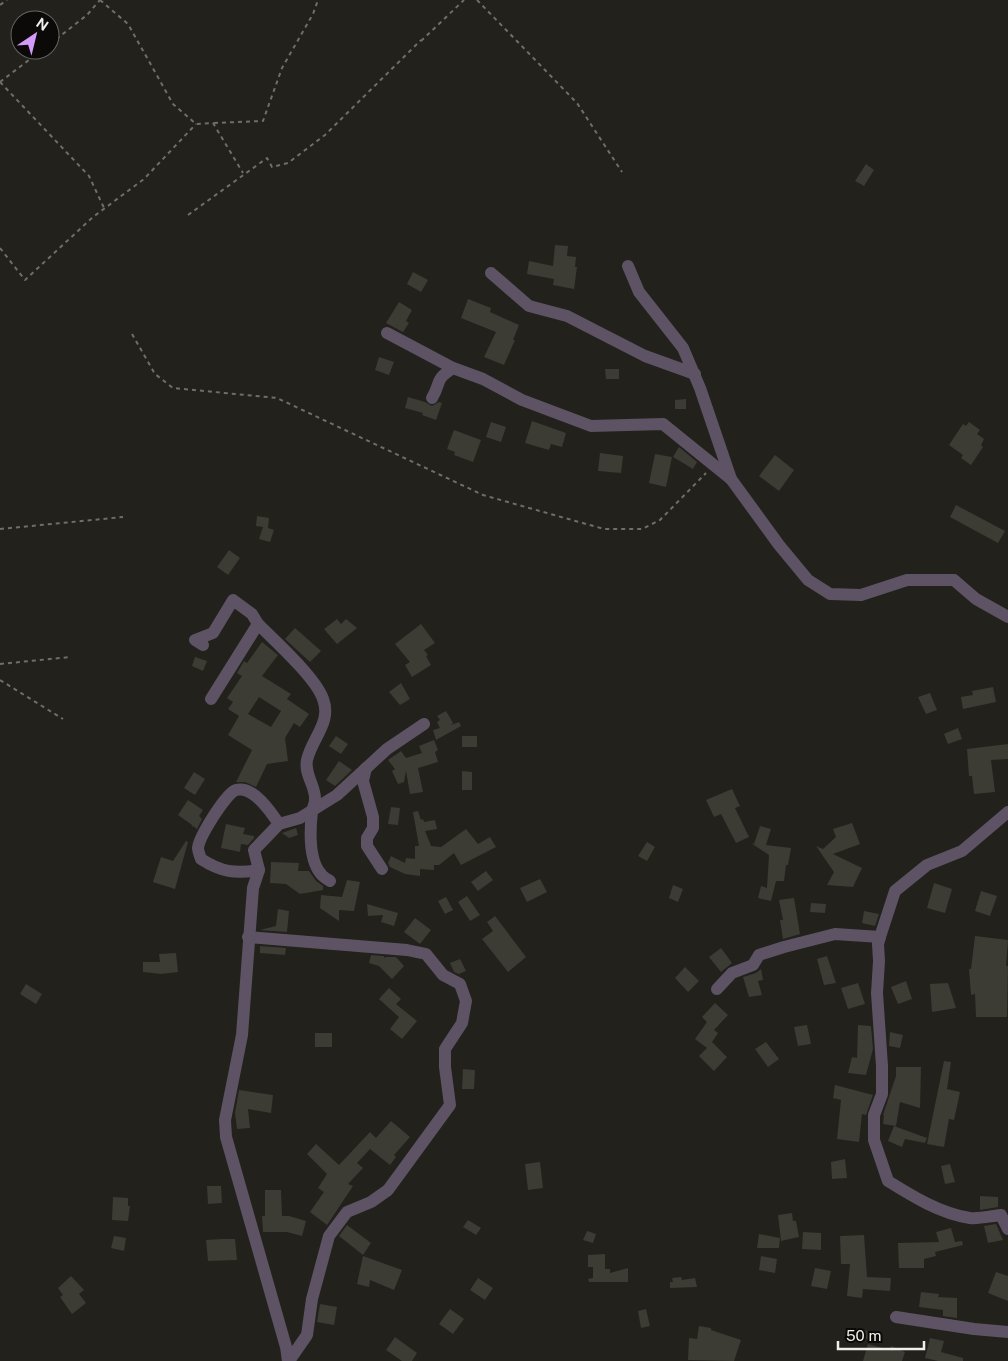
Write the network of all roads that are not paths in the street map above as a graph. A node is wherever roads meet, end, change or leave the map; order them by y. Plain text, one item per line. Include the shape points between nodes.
1 (628, 266) dead end
2 (491, 273) dead end
3 (386, 332) dead end
4 (453, 368) junction
5 (695, 374) junction
6 (432, 398) dead end
7 (731, 479) junction
8 (1008, 617) edge
9 (258, 624) junction
10 (203, 645) dead end
11 (211, 699) dead end
12 (424, 724) dead end
13 (366, 768) junction
14 (312, 810) junction
15 (1008, 812) edge
16 (279, 824) junction
17 (382, 869) dead end
18 (259, 870) junction
19 (330, 881) dead end
20 (248, 937) junction
21 (880, 937) junction
22 (718, 989) dead end
23 (1008, 1229) edge
24 (896, 1317) dead end
25 (1008, 1332) edge
26 (288, 1361) edge

1 - 5 street via 639,292 683,348
2 - 5 street via 529,306 567,316 645,356
3 - 4 street
4 - 6 street via 438,381
4 - 7 street via 483,379 522,400 591,426 663,424
5 - 7 street
7 - 8 street via 808,580 830,594 861,595 907,580 954,580 976,599
9 - 10 street via 252,614 233,600 213,633 195,640
9 - 11 street
9 - 14 street via 318,688 323,698 325,716 306,766 315,800
12 - 13 street
13 - 14 street via 337,795
13 - 17 street via 363,781 373,817 367,846
14 - 16 street via 300,818
14 - 19 street via 313,859 320,873
15 - 21 street via 962,851 927,865 895,892
16 - 18 street via 254,850
16 - 18 street via 262,800 248,791 237,789 231,792 214,815 198,848 201,859 214,868 243,873
18 - 20 street via 253,888
20 - 26 street via 242,1035 225,1120 226,1138
20 - 26 street via 426,954 443,975 460,984 466,1001 462,1023 445,1049 450,1105 388,1190 371,1202 347,1212 329,1236 306,1335
21 - 22 street via 835,934 759,954 753,965 732,973
21 - 23 street via 877,993 882,1094 874,1115 874,1140 888,1181 939,1209 970,1218 1001,1215
24 - 25 street

